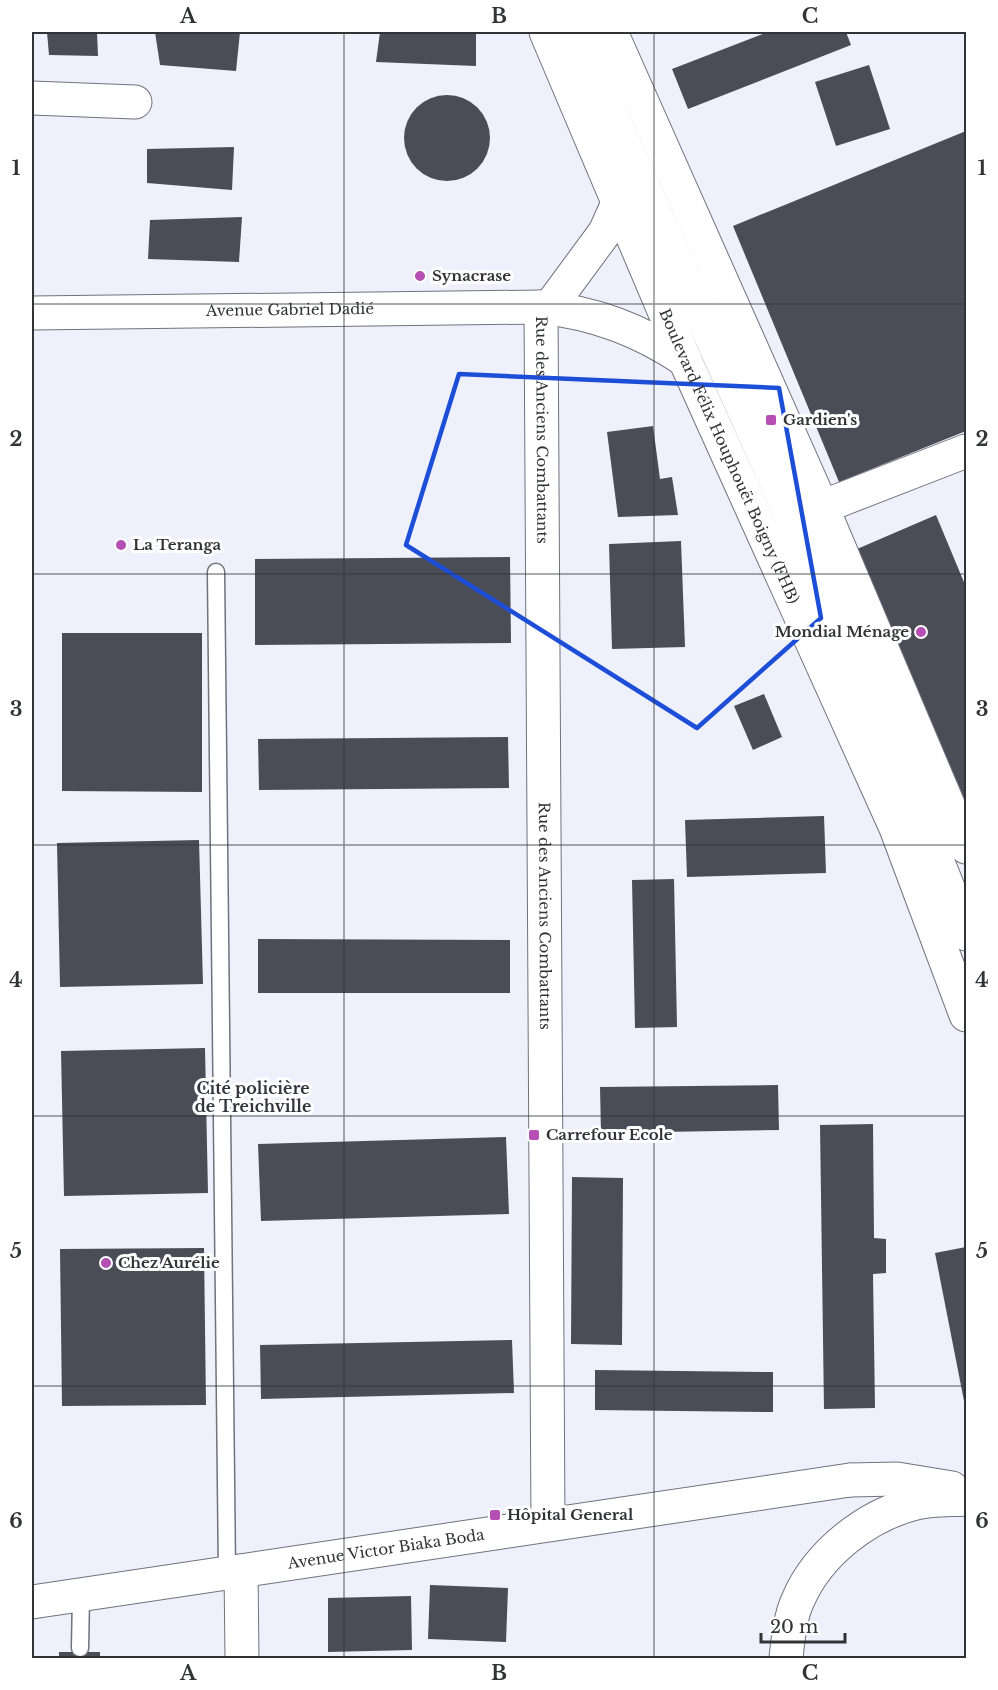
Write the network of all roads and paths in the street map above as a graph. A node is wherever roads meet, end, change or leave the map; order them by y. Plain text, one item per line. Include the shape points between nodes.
1 (546, 32) edge
2 (576, 32) edge
3 (611, 32) edge
4 (32, 98) edge
5 (135, 102) dead end
6 (618, 203) junction
7 (545, 308) junction
8 (32, 314) edge
9 (685, 360) junction
10 (966, 451) edge
11 (822, 507) junction
12 (216, 573) dead end
13 (966, 847) edge
14 (966, 934) edge
15 (966, 1015) edge
16 (966, 1492) edge
17 (966, 1499) edge
18 (548, 1524) junction
19 (234, 1572) junction
20 (81, 1596) junction
21 (32, 1602) edge
22 (80, 1648) dead end
23 (242, 1659) edge
24 (786, 1659) edge

1 - 6 street, Boulevard Félix Houphouët Boigny (FHB)
2 - 14 street, Boulevard Félix Houphouët Boigny (FHB) via 870,699
3 - 11 street
4 - 5 street
6 - 7 street via 605,232
6 - 9 street, Boulevard Félix Houphouët Boigny (FHB)
7 - 8 street, Avenue Gabriel Dadié
7 - 9 street, Avenue Gabriel Dadié via 614,322 650,337
7 - 18 street, Rue des Anciens Combattants
9 - 15 street, Boulevard Félix Houphouët Boigny (FHB) via 896,828
10 - 11 street
11 - 13 street
12 - 19 lane
16 - 18 street, Avenue Victor Biaka Boda via 897,1479 850,1480
17 - 24 street via 909,1505 876,1518 848,1537 817,1566 797,1600
18 - 19 street, Avenue Victor Biaka Boda
19 - 20 street, Avenue Victor Biaka Boda
19 - 23 street
20 - 21 street, Avenue Victor Biaka Boda
20 - 22 lane

